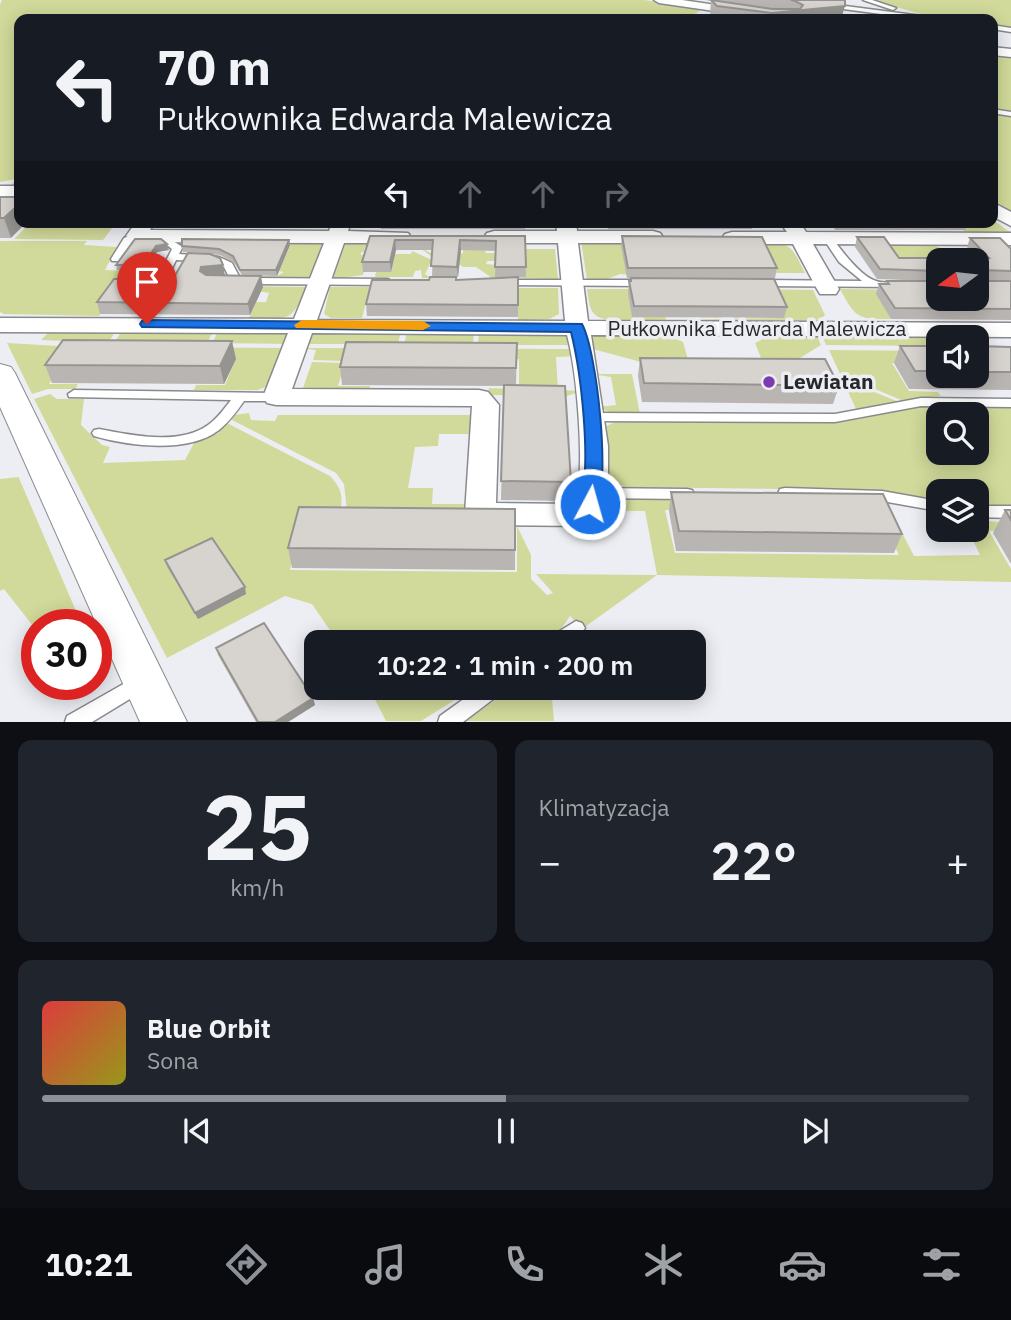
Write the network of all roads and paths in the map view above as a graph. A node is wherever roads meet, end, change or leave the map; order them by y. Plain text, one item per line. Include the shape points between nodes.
1 (659, 0) edge
2 (866, 0) edge
3 (823, 5) edge
4 (757, 14) edge
5 (887, 14) edge
6 (905, 14) edge
7 (998, 218) edge
8 (339, 230) edge
9 (567, 230) edge
10 (796, 230) edge
11 (137, 233) edge
12 (1009, 236) edge
13 (423, 237) edge
14 (476, 237) edge
15 (677, 237) edge
16 (719, 238) edge
17 (828, 238) junction
18 (113, 241) dead end
19 (170, 247) junction
20 (116, 258) dead end
21 (161, 281) edge
22 (219, 281) edge
23 (236, 281) junction
24 (320, 282) junction
25 (400, 282) edge
26 (493, 283) edge
27 (573, 283) junction
28 (652, 283) edge
29 (746, 283) edge
30 (873, 285) junction
31 (912, 285) edge
32 (826, 286) junction
33 (0, 325) edge
34 (304, 325) junction
35 (577, 327) junction
36 (1011, 330) edge
37 (0, 373) edge
38 (74, 394) dead end
39 (241, 396) junction
40 (276, 397) junction
41 (1011, 403) edge
42 (591, 416) junction
43 (99, 433) dead end
44 (593, 493) junction
45 (700, 494) edge
46 (764, 494) edge
47 (926, 504) edge
48 (989, 511) edge
49 (1011, 512) edge
50 (576, 628) dead end
51 (573, 630) edge
52 (144, 680) junction
53 (477, 700) edge
54 (74, 722) edge
55 (164, 722) edge
56 (447, 722) edge

1 - 4 street
2 - 6 lane
3 - 5 lane
7 - 12 street
8 - 13 street
8 - 19 street via 206,237
8 - 24 street
9 - 14 street
9 - 15 street
9 - 27 street
10 - 16 street
10 - 17 street
10 - 32 street
11 - 18 lane
11 - 19 street
11 - 20 lane
12 - 17 street
17 - 30 lane via 844,260
19 - 21 lane
19 - 23 lane via 228,265
22 - 23 lane
23 - 24 lane
24 - 25 lane
24 - 34 street
26 - 27 lane
27 - 28 lane
27 - 35 street
29 - 32 lane
30 - 31 lane
30 - 32 lane
33 - 34 street, Pułkownika Edwarda Malewicza
34 - 35 street, Pułkownika Edwarda Malewicza
34 - 40 street
35 - 36 street, Pułkownika Edwarda Malewicza
35 - 42 street
37 - 52 street
38 - 39 lane
39 - 40 lane
39 - 43 lane via 208,432 186,441
40 - 44 street via 478,398 486,405 480,514 586,515
41 - 42 lane via 922,402 835,418
42 - 44 street
44 - 45 lane
46 - 47 lane via 870,495
48 - 49 lane
50 - 51 lane
52 - 54 lane
52 - 55 street
53 - 56 lane

